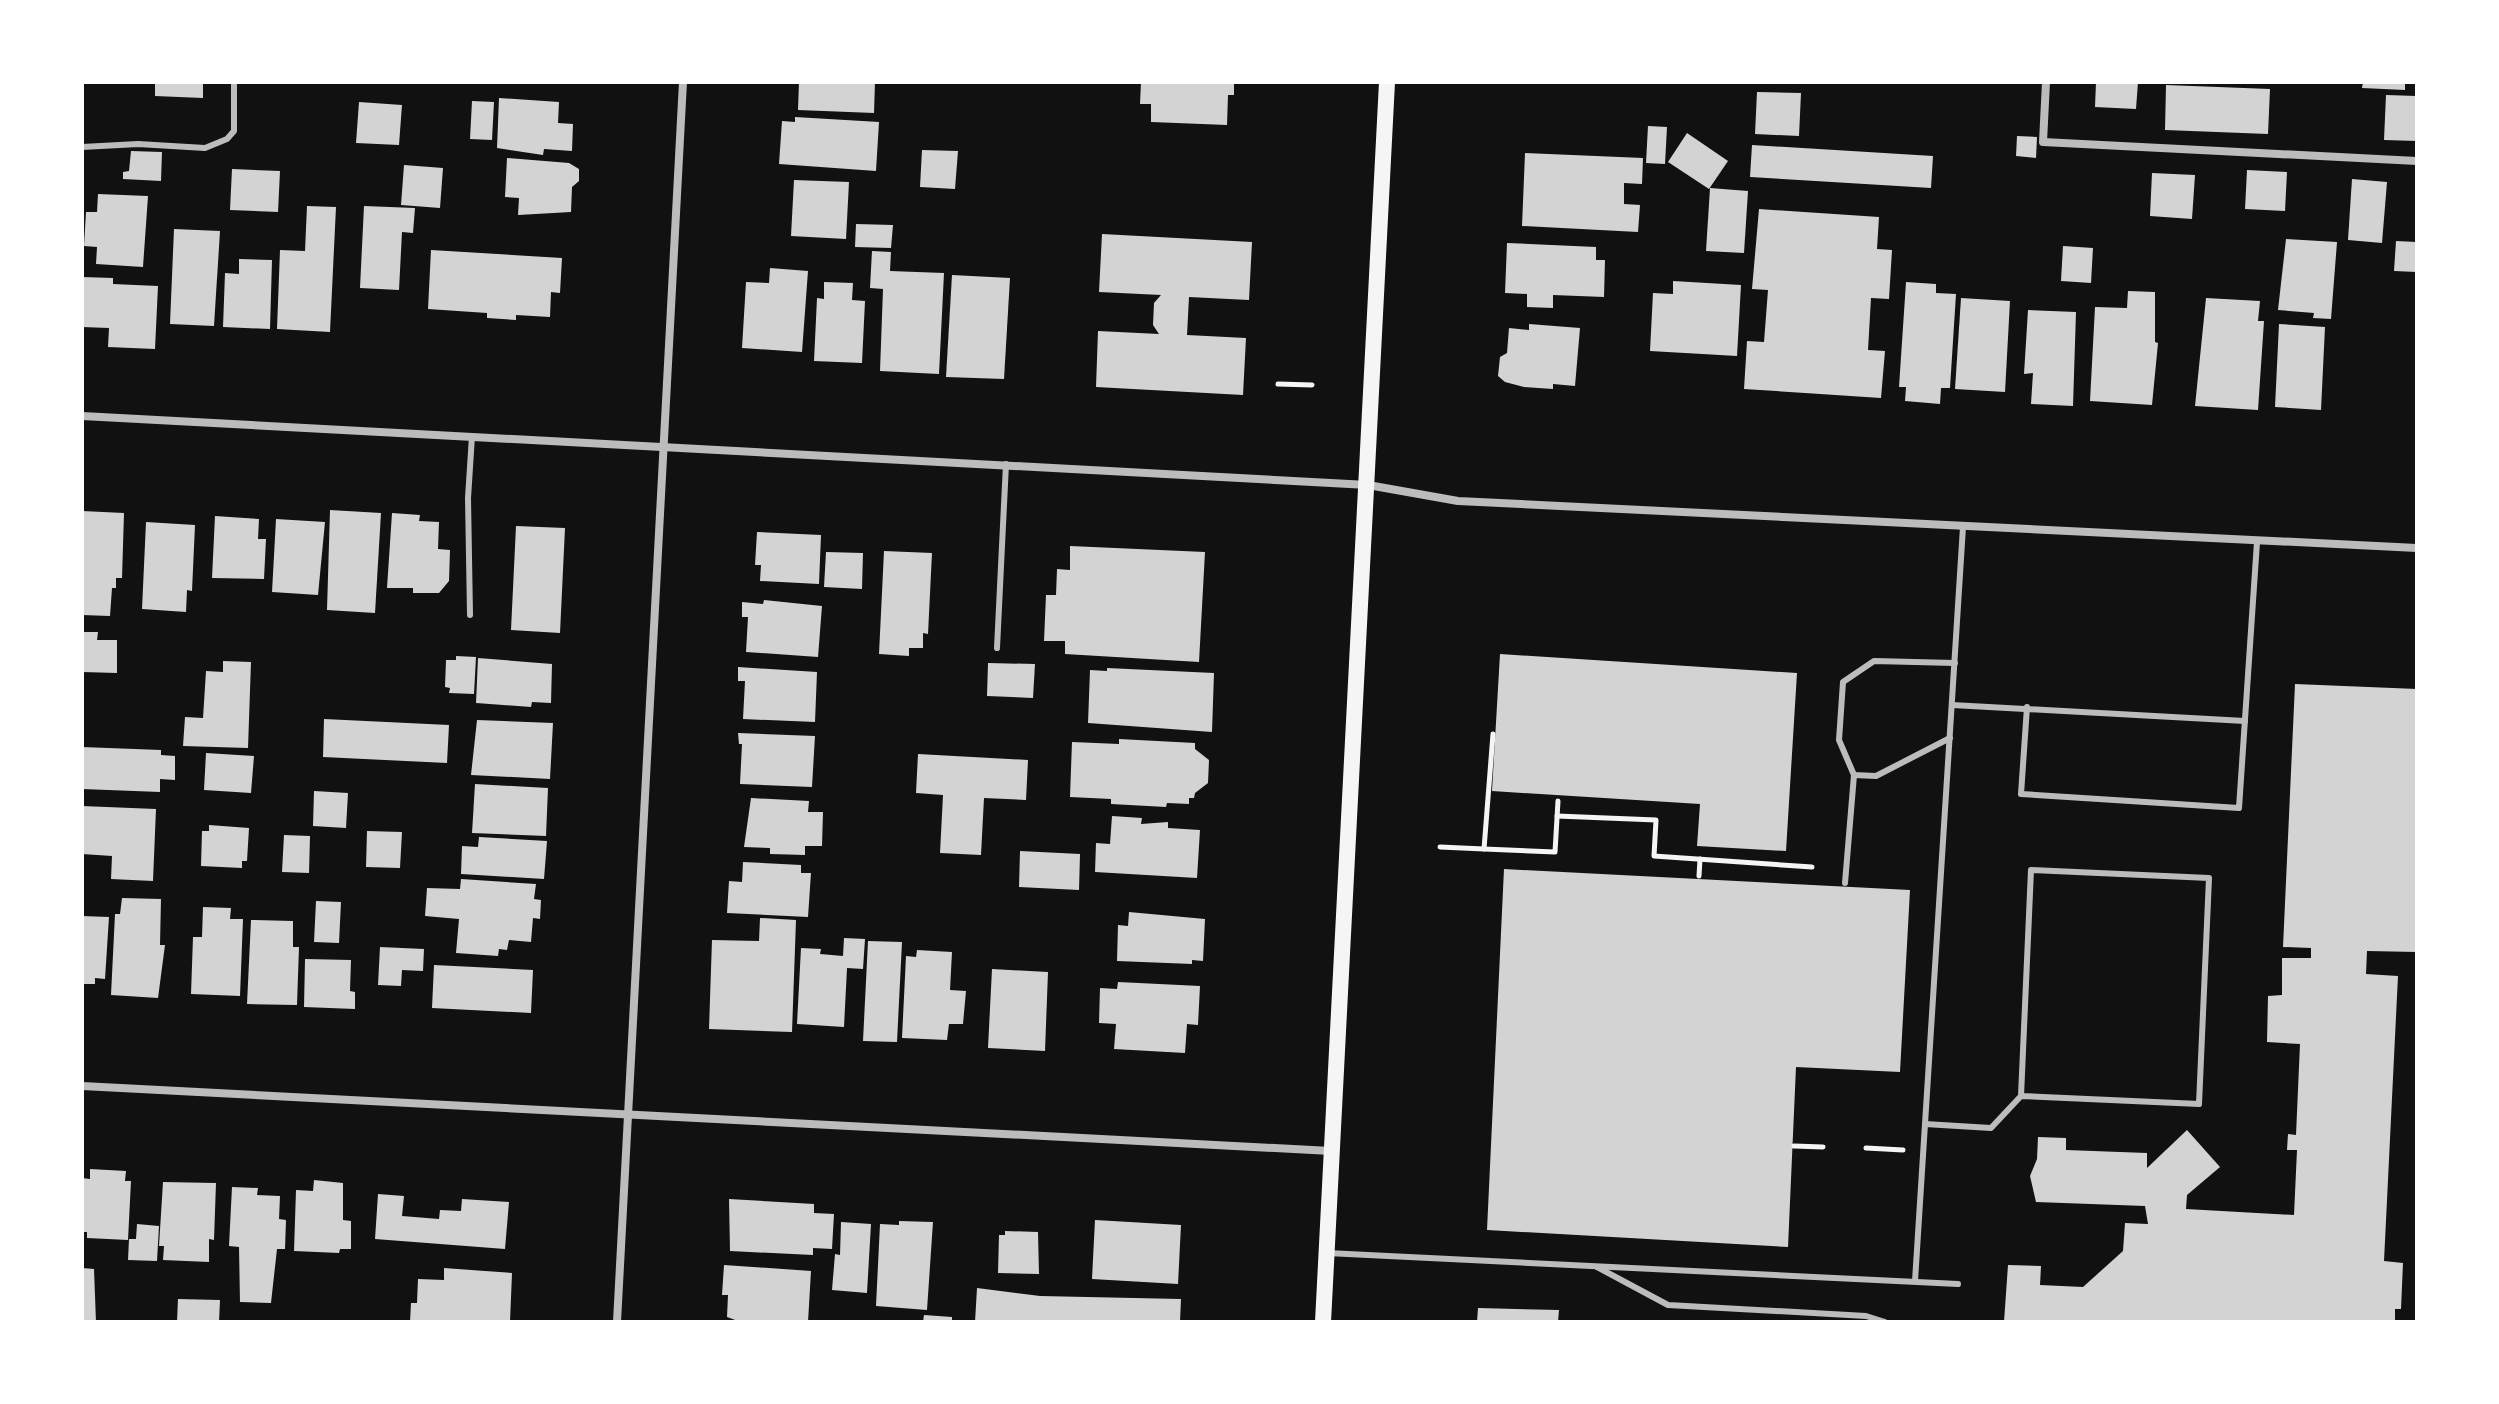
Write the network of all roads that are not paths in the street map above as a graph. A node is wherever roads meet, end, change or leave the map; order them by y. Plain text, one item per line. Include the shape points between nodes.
1 (234, 82) edge
2 (683, 82) edge
3 (1387, 82) edge
4 (2046, 82) edge
5 (82, 147) edge
6 (2417, 161) edge
7 (82, 416) edge
8 (472, 436) junction
9 (664, 445) junction
10 (1006, 464) junction
11 (1368, 485) junction
12 (1963, 527) junction
13 (2257, 542) junction
14 (2417, 548) edge
15 (470, 615) dead end
16 (997, 648) dead end
17 (1955, 663) junction
18 (1952, 705) junction
19 (2027, 707) junction
20 (2245, 721) junction
21 (1950, 738) junction
22 (1854, 775) junction
23 (1845, 883) dead end
24 (82, 1086) edge
25 (2021, 1096) junction
26 (629, 1112) junction
27 (1925, 1124) junction
28 (1332, 1151) junction
29 (1327, 1253) junction
30 (1593, 1265) junction
31 (1915, 1281) junction
32 (1958, 1284) dead end
33 (617, 1322) edge
34 (1323, 1322) edge
35 (1885, 1322) edge

1 - 5 lane via 234,131 227,139 205,148
2 - 9 street
3 - 11 main road
4 - 6 street via 2043,142
7 - 8 street
8 - 9 street
8 - 15 lane
9 - 10 street
9 - 26 street
10 - 11 street
10 - 16 lane
11 - 12 street via 1458,501
11 - 28 main road
12 - 13 street
12 - 17 lane
13 - 14 street
13 - 20 lane
17 - 18 lane
17 - 22 lane via 1874,661 1843,682 1839,740
18 - 19 lane
18 - 21 lane
19 - 20 lane
19 - 20 lane via 2021,794 2223,807 2239,808
21 - 22 lane via 1876,776
21 - 27 lane
22 - 23 lane
24 - 26 street
25 - 25 lane via 2031,870 2209,878 2199,1104
25 - 27 lane via 1991,1128
26 - 28 street
26 - 33 street
27 - 31 lane
28 - 29 main road
29 - 30 lane
29 - 34 main road
30 - 31 lane
30 - 35 lane via 1668,1305 1866,1316
31 - 32 lane

